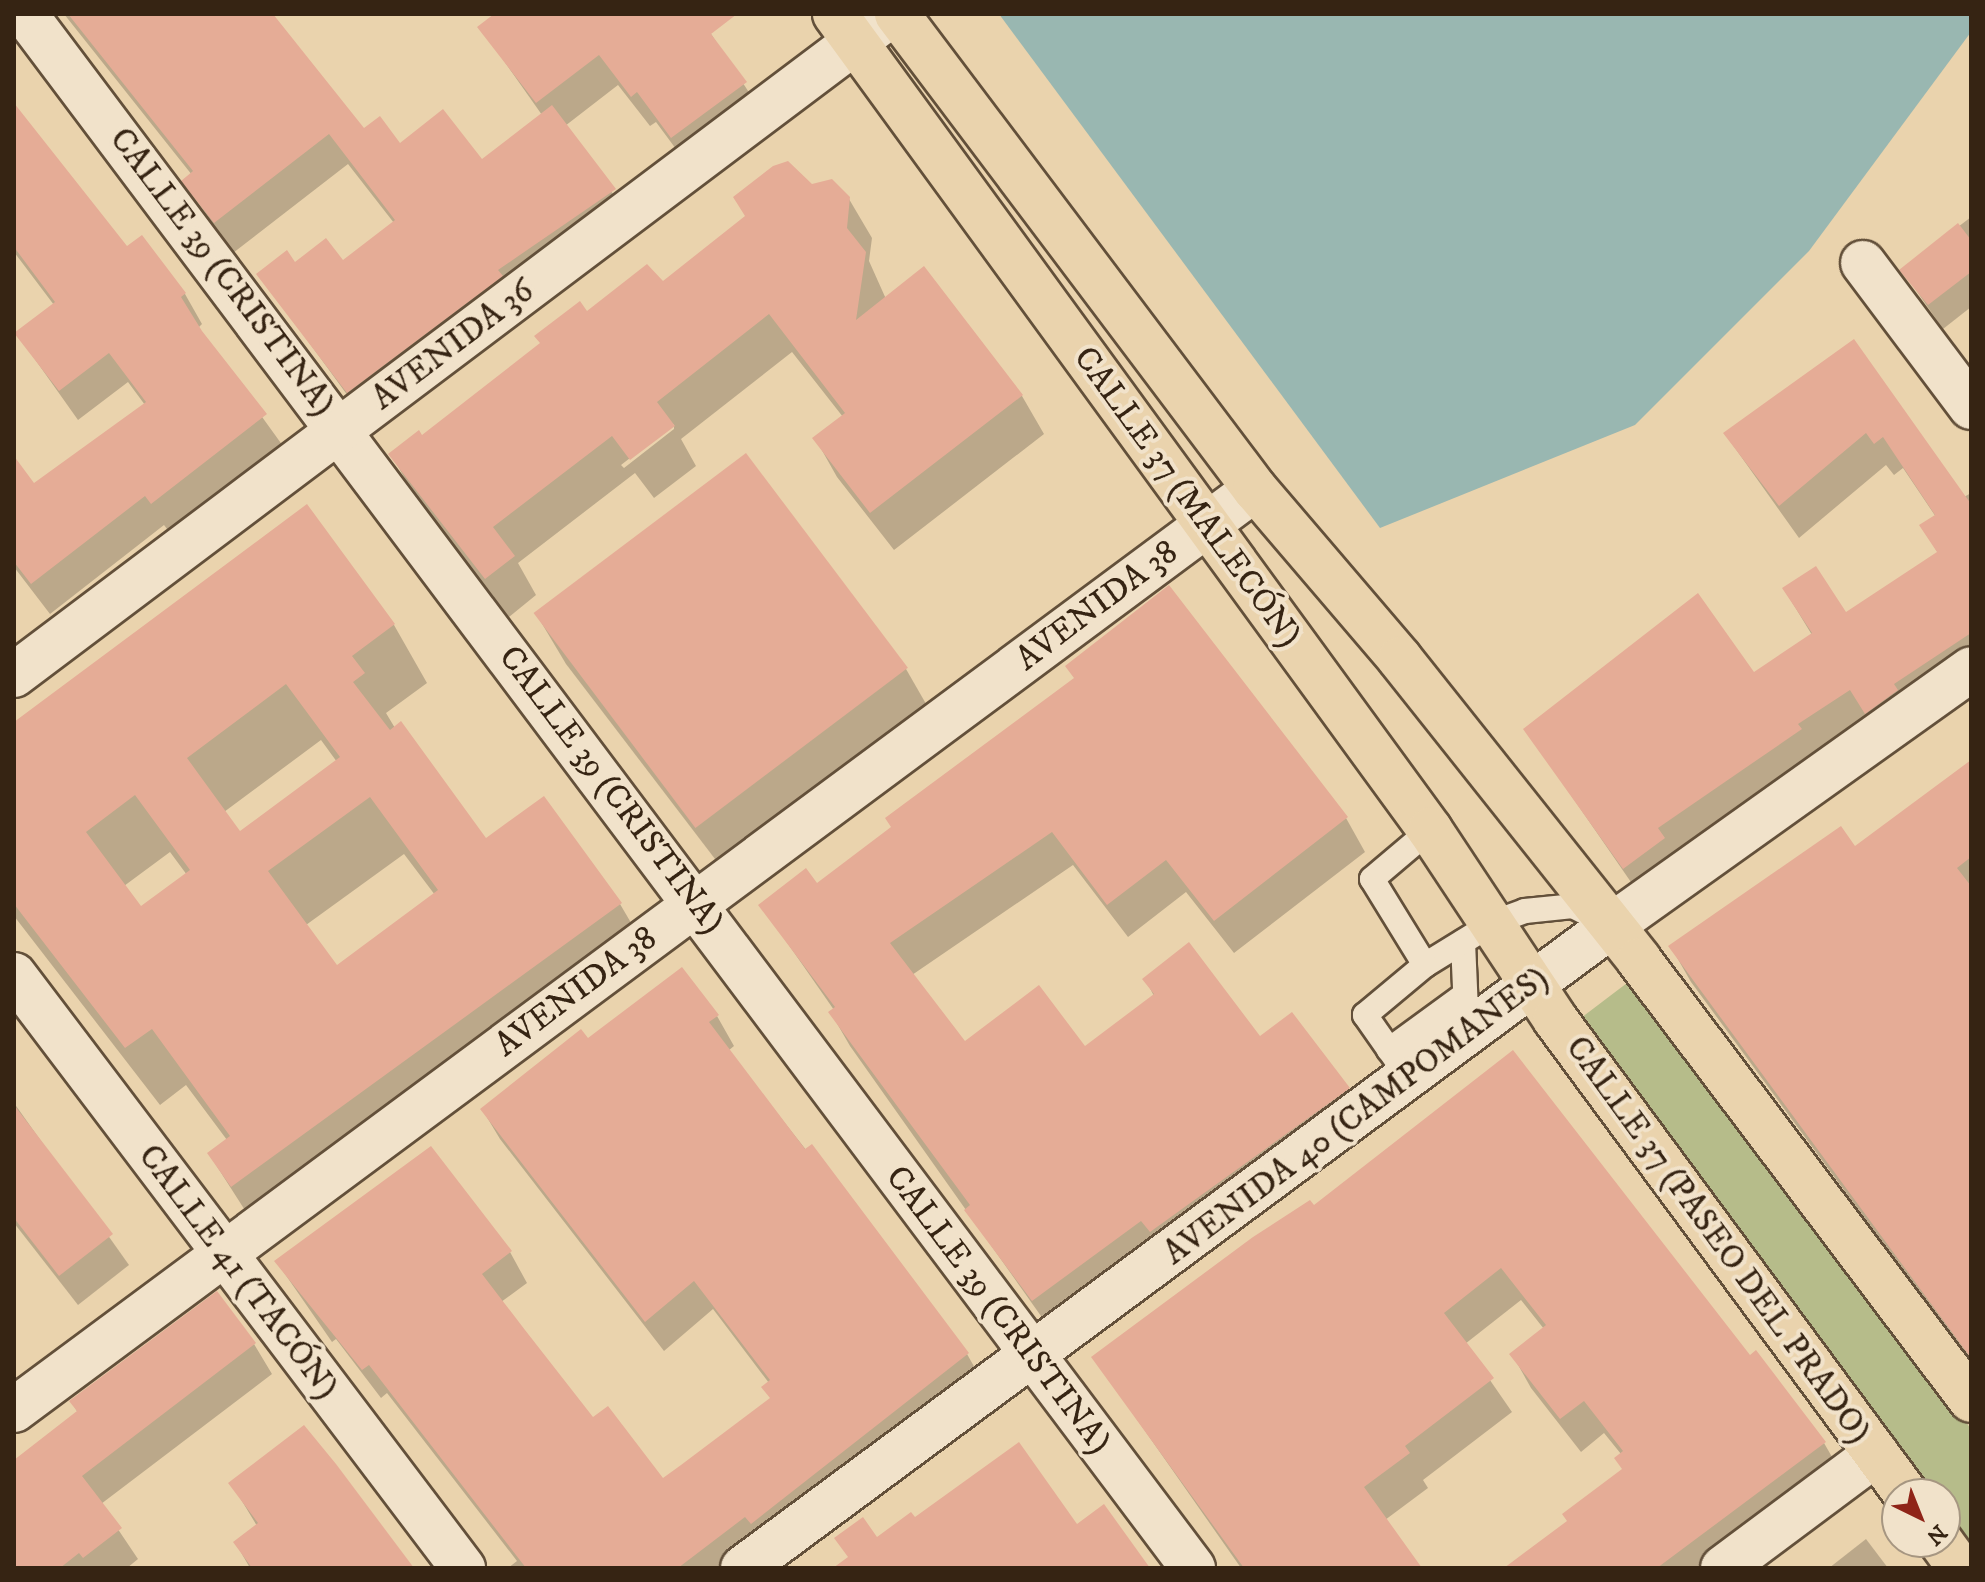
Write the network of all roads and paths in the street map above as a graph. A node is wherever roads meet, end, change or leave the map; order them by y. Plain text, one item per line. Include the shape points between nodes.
1 (25, 14) edge
2 (894, 14) edge
3 (846, 28) edge
4 (1863, 263) dead end
5 (1971, 407) edge
6 (342, 429) junction
7 (1255, 489) junction
8 (1207, 525) junction
9 (1971, 669) edge
10 (14, 675) edge
11 (1430, 830) junction
12 (696, 903) junction
13 (1611, 926) junction
14 (1479, 932) junction
15 (1425, 965) junction
16 (14, 975) edge
17 (1534, 984) junction
18 (1467, 1014) junction
19 (1399, 1064) junction
20 (224, 1254) junction
21 (1031, 1356) junction
22 (1969, 1393) edge
23 (14, 1410) edge
24 (1876, 1454) junction
25 (1894, 1478) edge
26 (463, 1568) edge
27 (743, 1568) edge
28 (1193, 1568) edge
29 (1723, 1568) edge

1 - 6 street, CALLE 39 (CRISTINA)
2 - 3 street, AVENIDA 36
2 - 7 main road, CALLE 37 (MALECÓN)
3 - 6 street, AVENIDA 36
3 - 8 main road, CALLE 37 (MALECÓN)
4 - 5 street
6 - 10 street, AVENIDA 36
6 - 12 street, CALLE 39 (CRISTINA)
7 - 8 street, AVENIDA 38
7 - 13 main road, CALLE 37 (MALECÓN) via 1400,659
8 - 11 main road, CALLE 37 (MALECÓN)
8 - 12 street, AVENIDA 38
9 - 13 street, AVENIDA 40 (CAMPOMANES)
11 - 14 main road, CALLE 37 (MALECÓN)
11 - 15 lane via 1372,879
12 - 20 street, AVENIDA 38
12 - 21 street, CALLE 39 (CRISTINA)
13 - 14 lane via 1573,906 1525,911
13 - 17 street, AVENIDA 40 (CAMPOMANES)
13 - 22 main road
14 - 15 lane
14 - 17 main road, CALLE 37 (MALECÓN)
14 - 18 lane
15 - 19 lane via 1365,1015
16 - 20 street, CALLE 41 (TACÓN)
17 - 18 street, AVENIDA 40 (CAMPOMANES)
17 - 24 main road, CALLE 37 (PASEO DEL PRADO)
18 - 19 street, AVENIDA 40 (CAMPOMANES)
19 - 21 street, AVENIDA 40 (CAMPOMANES)
20 - 23 street, AVENIDA 38
20 - 26 street, CALLE 41 (TACÓN)
21 - 27 street, AVENIDA 40 (CAMPOMANES)
21 - 28 street, CALLE 39 (CRISTINA)
24 - 25 main road, CALLE 37 (PASEO DEL PRADO)
24 - 29 street

